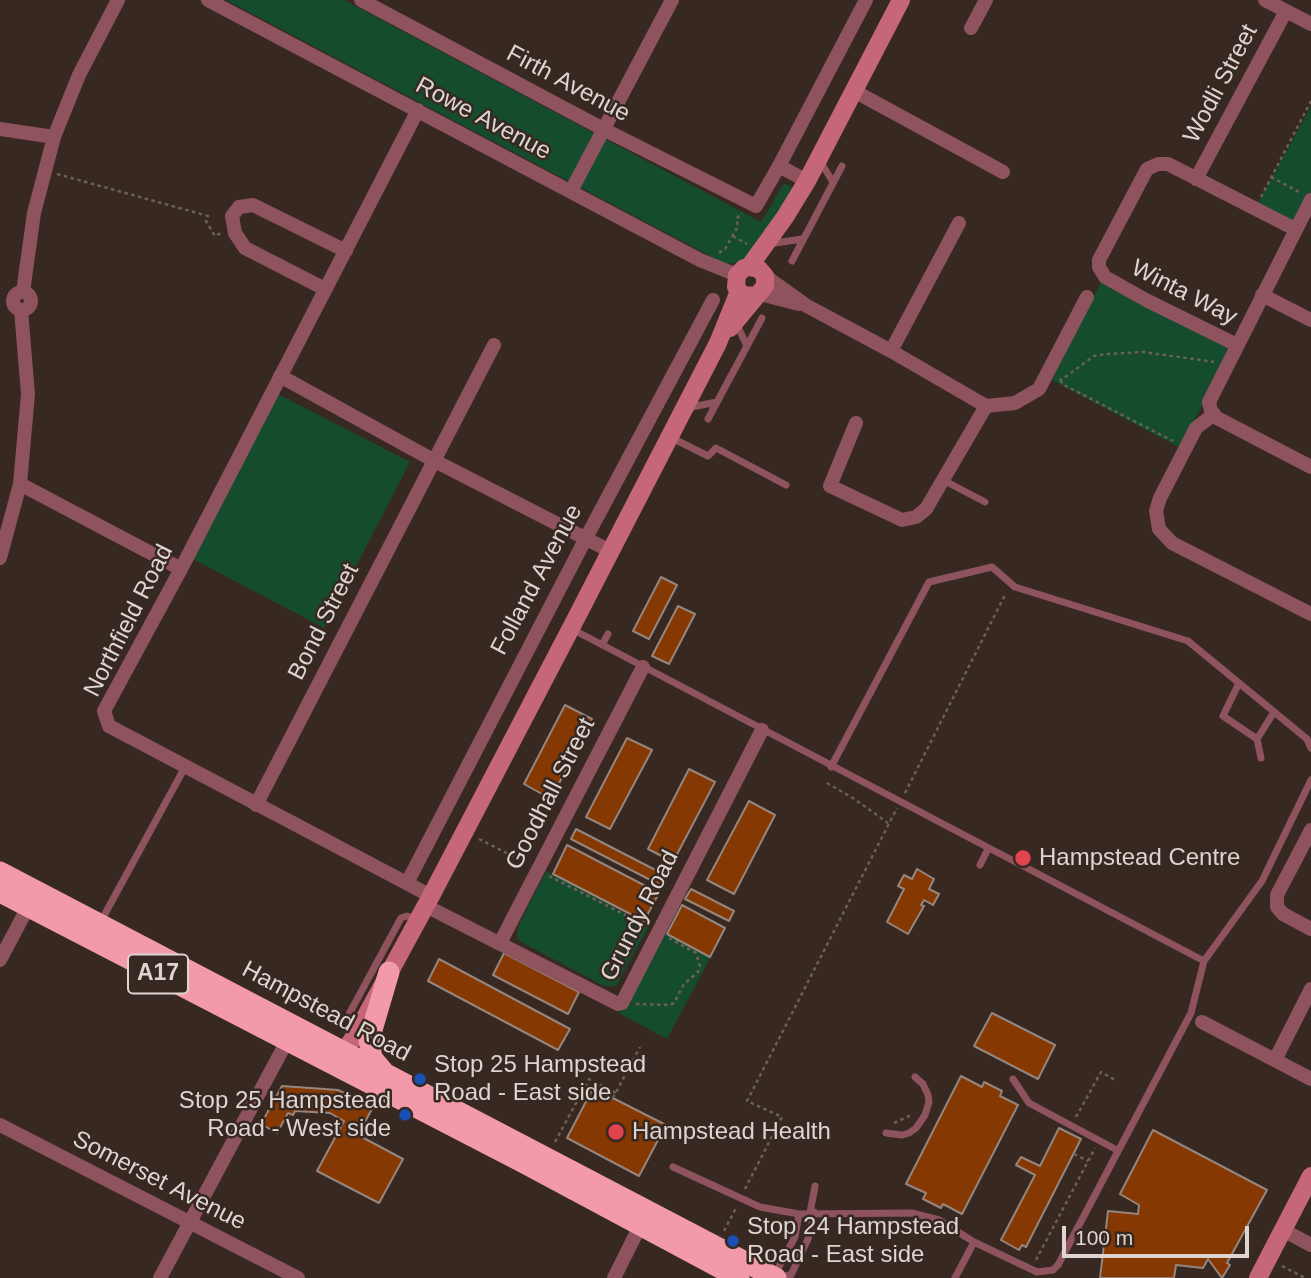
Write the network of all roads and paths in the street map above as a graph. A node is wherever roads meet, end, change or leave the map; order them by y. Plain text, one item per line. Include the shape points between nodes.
1 (118, 0) edge
2 (208, 0) edge
3 (361, 0) edge
4 (672, 0) edge
5 (866, 0) edge
6 (901, 0) edge
7 (986, 0) edge
8 (1265, 0) edge
9 (1286, 11) junction
10 (1311, 24) edge
11 (971, 28) dead end
12 (854, 91) junction
13 (1311, 101) edge
14 (418, 110) junction
15 (0, 129) edge
16 (605, 130) junction
17 (54, 137) junction
18 (818, 157) junction
19 (779, 166) junction
20 (842, 166) dead end
21 (1003, 172) dead end
22 (1271, 177) junction
23 (1196, 178) junction
24 (807, 181) junction
25 (833, 182) junction
26 (42, 183) junction
27 (571, 191) junction
28 (1261, 197) dead end
29 (1308, 198) edge
30 (750, 209) junction
31 (785, 217) junction
32 (959, 223) dead end
33 (233, 226) junction
34 (1295, 229) junction
35 (733, 236) junction
36 (803, 239) junction
37 (775, 243) junction
38 (756, 248) dead end
39 (346, 251) junction
40 (715, 256) dead end
41 (792, 261) dead end
42 (753, 282) junction
43 (325, 289) junction
44 (1262, 295) junction
45 (1087, 297) dead end
46 (14, 300) edge
47 (713, 300) dead end
48 (762, 318) dead end
49 (1311, 320) edge
50 (735, 322) junction
51 (718, 343) junction
52 (494, 345) dead end
53 (1237, 345) junction
54 (747, 346) junction
55 (891, 351) junction
56 (1218, 356) dead end
57 (280, 376) junction
58 (1056, 377) dead end
59 (1061, 380) junction
60 (717, 402) junction
61 (986, 406) junction
62 (685, 408) junction
63 (1213, 414) junction
64 (708, 419) dead end
65 (856, 423) dead end
66 (670, 437) junction
67 (1173, 441) dead end
68 (433, 460) junction
69 (1311, 467) edge
70 (943, 480) junction
71 (20, 484) junction
72 (786, 485) dead end
73 (985, 502) dead end
74 (586, 538) junction
75 (610, 551) junction
76 (0, 558) edge
77 (181, 569) junction
78 (1011, 584) junction
79 (1311, 614) edge
80 (571, 628) junction
81 (608, 634) dead end
82 (602, 645) junction
83 (643, 667) junction
84 (1239, 683) junction
85 (1274, 712) junction
86 (762, 730) junction
87 (1257, 739) junction
88 (1311, 748) edge
89 (1261, 758) dead end
90 (831, 766) junction
91 (185, 767) junction
92 (1311, 780) edge
93 (827, 783) dead end
94 (900, 803) junction
95 (256, 805) junction
96 (890, 824) junction
97 (1311, 830) edge
98 (479, 839) dead end
99 (988, 849) junction
100 (529, 865) dead end
101 (980, 865) dead end
102 (0, 872) edge
103 (549, 876) dead end
104 (407, 883) junction
105 (0, 892) edge
106 (33, 899) junction
107 (425, 907) junction
108 (100, 923) junction
109 (645, 925) dead end
110 (1311, 929) edge
111 (664, 936) dead end
112 (500, 943) junction
113 (0, 960) edge
114 (1204, 961) junction
115 (381, 976) junction
116 (1311, 989) edge
117 (630, 1004) dead end
118 (348, 1016) dead end
119 (1202, 1022) dead end
120 (287, 1041) junction
121 (640, 1047) dead end
122 (340, 1058) junction
123 (1275, 1060) junction
124 (383, 1071) junction
125 (915, 1077) dead end
126 (1013, 1079) dead end
127 (1311, 1079) edge
128 (1118, 1081) dead end
129 (615, 1093) junction
130 (613, 1098) dead end
131 (915, 1114) dead end
132 (1056, 1117) junction
133 (894, 1123) dead end
134 (0, 1125) edge
135 (886, 1133) dead end
136 (1099, 1140) junction
137 (1117, 1150) junction
138 (1074, 1154) dead end
139 (547, 1158) junction
140 (1088, 1161) junction
141 (673, 1167) dead end
142 (1311, 1176) edge
143 (815, 1186) dead end
144 (744, 1191) dead end
145 (739, 1203) dead end
146 (812, 1213) junction
147 (799, 1214) junction
148 (644, 1218) junction
149 (189, 1223) junction
150 (1283, 1230) junction
151 (724, 1231) dead end
152 (974, 1242) junction
153 (1311, 1245) edge
154 (1282, 1266) dead end
155 (1031, 1269) junction
156 (160, 1278) edge
157 (298, 1278) edge
158 (614, 1278) edge
159 (739, 1278) edge
160 (774, 1278) edge
161 (955, 1278) edge
162 (1027, 1278) edge
163 (1258, 1278) edge
164 (1305, 1278) edge

1 - 17 street via 79,75
2 - 14 street, Rowe Avenue
3 - 16 street, Firth Avenue
4 - 16 street
5 - 19 street
6 - 12 street, Folland Avenue
7 - 11 street
8 - 9 street
9 - 10 street
9 - 23 street, Wodli Street
12 - 18 street, Folland Avenue
12 - 21 street
13 - 22 path
14 - 27 street, Rowe Avenue
14 - 39 street, Northfield Road
15 - 17 street
16 - 27 street
16 - 30 street, Firth Avenue
17 - 26 street
18 - 24 street, Folland Avenue
18 - 25 lane
19 - 24 street
19 - 30 street
20 - 25 lane
22 - 28 path
22 - 29 path
23 - 34 street, Winta Way
23 - 53 street, Winta Way via 1168,164 1150,166 1099,267 1107,278
24 - 31 street, Folland Avenue
25 - 36 lane
26 - 33 path via 51,185 55,173 208,216 206,221 215,236
26 - 46 street
27 - 42 street, Rowe Avenue via 700,260
29 - 34 street
30 - 35 path via 736,219
31 - 37 street, Folland Avenue
31 - 42 street, Folland Avenue
32 - 55 street
33 - 39 street via 232,216 239,207 253,205
33 - 43 street via 245,248
34 - 44 street
35 - 38 path
35 - 40 path
36 - 37 lane
36 - 41 lane
37 - 42 street, Folland Avenue
39 - 43 street, Northfield Road
42 - 50 street, Folland Avenue
42 - 51 street, Folland Avenue
42 - 55 street, Rowe Avenue
43 - 57 street, Northfield Road
44 - 49 street
44 - 53 street
45 - 61 street via 1039,389 1015,403
46 - 71 street via 28,394
47 - 74 street, Folland Avenue
48 - 54 lane
50 - 51 street, Folland Avenue
50 - 54 lane
51 - 62 street, Folland Avenue
52 - 68 street, Bond Street
53 - 63 street via 1210,397
54 - 60 lane
55 - 61 street, Rowe Avenue
56 - 59 path via 1214,362 1153,353 1106,354 1094,356
57 - 68 street
57 - 77 street, Northfield Road
58 - 59 path
59 - 67 path
60 - 62 lane
60 - 64 lane
61 - 70 street
62 - 66 street, Folland Avenue
63 - 69 street
63 - 79 street via 1196,428 1160,498 1156,511 1160,528 1172,542
65 - 70 street via 830,486 902,520 926,509
66 - 72 lane via 708,456 716,448
66 - 75 street, Folland Avenue
68 - 74 street
68 - 95 street, Bond Street
70 - 73 lane
71 - 76 street
71 - 77 street
74 - 75 street
74 - 104 street, Folland Avenue
75 - 80 street, Folland Avenue
77 - 91 street, Northfield Road via 104,712 109,726
78 - 84 lane via 1188,641
78 - 90 lane via 992,567 929,582
78 - 94 path
80 - 82 lane
80 - 107 street, Folland Avenue
81 - 82 lane
82 - 83 lane
83 - 86 lane
83 - 112 street, Goodhall Street
84 - 85 lane
84 - 87 lane via 1223,716
85 - 87 lane
85 - 88 lane via 1307,739
86 - 90 lane
86 - 112 street, Grundy Road via 622,1003
87 - 89 lane
90 - 94 lane
91 - 95 street, Northfield Road
91 - 108 lane
92 - 114 lane via 1262,881
93 - 96 path
94 - 96 path
94 - 99 lane
95 - 104 street, Northfield Road
96 - 144 path via 747,1101 782,1117
97 - 110 street via 1277,895 1277,907
98 - 100 path
99 - 101 lane
99 - 114 lane
102 - 106 highway, Hampstead Road / A17
103 - 109 path
104 - 107 street, Northfield Road
105 - 106 highway, Hampstead Road / A17
106 - 108 highway, Hampstead Road / A17
106 - 113 street
106 - 120 highway, Hampstead Road / A17
107 - 112 street, Grundy Road
107 - 115 street, Folland Avenue
108 - 122 highway, Hampstead Road / A17
111 - 117 path via 696,953 698,971 670,1005
114 - 137 lane via 1191,1013
115 - 118 lane, Folland Avenue
115 - 122 street, Folland Avenue
115 - 124 highway via 369,1040 372,1058
116 - 123 street
119 - 123 street
120 - 122 highway, Hampstead Road / A17
120 - 149 street
121 - 129 path
122 - 124 highway, Hampstead Road / A17
122 - 148 highway, Hampstead Road / A17
123 - 127 street
124 - 139 highway, Hampstead Road / A17
125 - 135 lane via 928,1095 925,1115 909,1133
126 - 132 lane via 1029,1103
128 - 132 path via 1101,1072 1074,1121 1058,1113
129 - 130 path
129 - 139 path via 589,1079
131 - 133 path
132 - 136 lane
134 - 149 street, Somerset Avenue
136 - 137 lane
136 - 140 path
137 - 155 lane via 1058,1265 1046,1272
138 - 140 path
139 - 148 highway, Hampstead Road / A17
140 - 155 path
141 - 147 lane via 760,1206
142 - 150 street
143 - 146 lane
145 - 151 path
146 - 147 lane
146 - 152 lane via 912,1213 939,1220
146 - 160 lane via 808,1239 791,1275
147 - 160 lane via 795,1237
148 - 158 street
148 - 159 highway, Hampstead Road / A17
148 - 160 highway, Hampstead Road / A17
149 - 156 street
149 - 157 street, Somerset Avenue
150 - 153 street
150 - 163 street
152 - 155 lane
152 - 161 lane
154 - 164 path
155 - 162 lane

